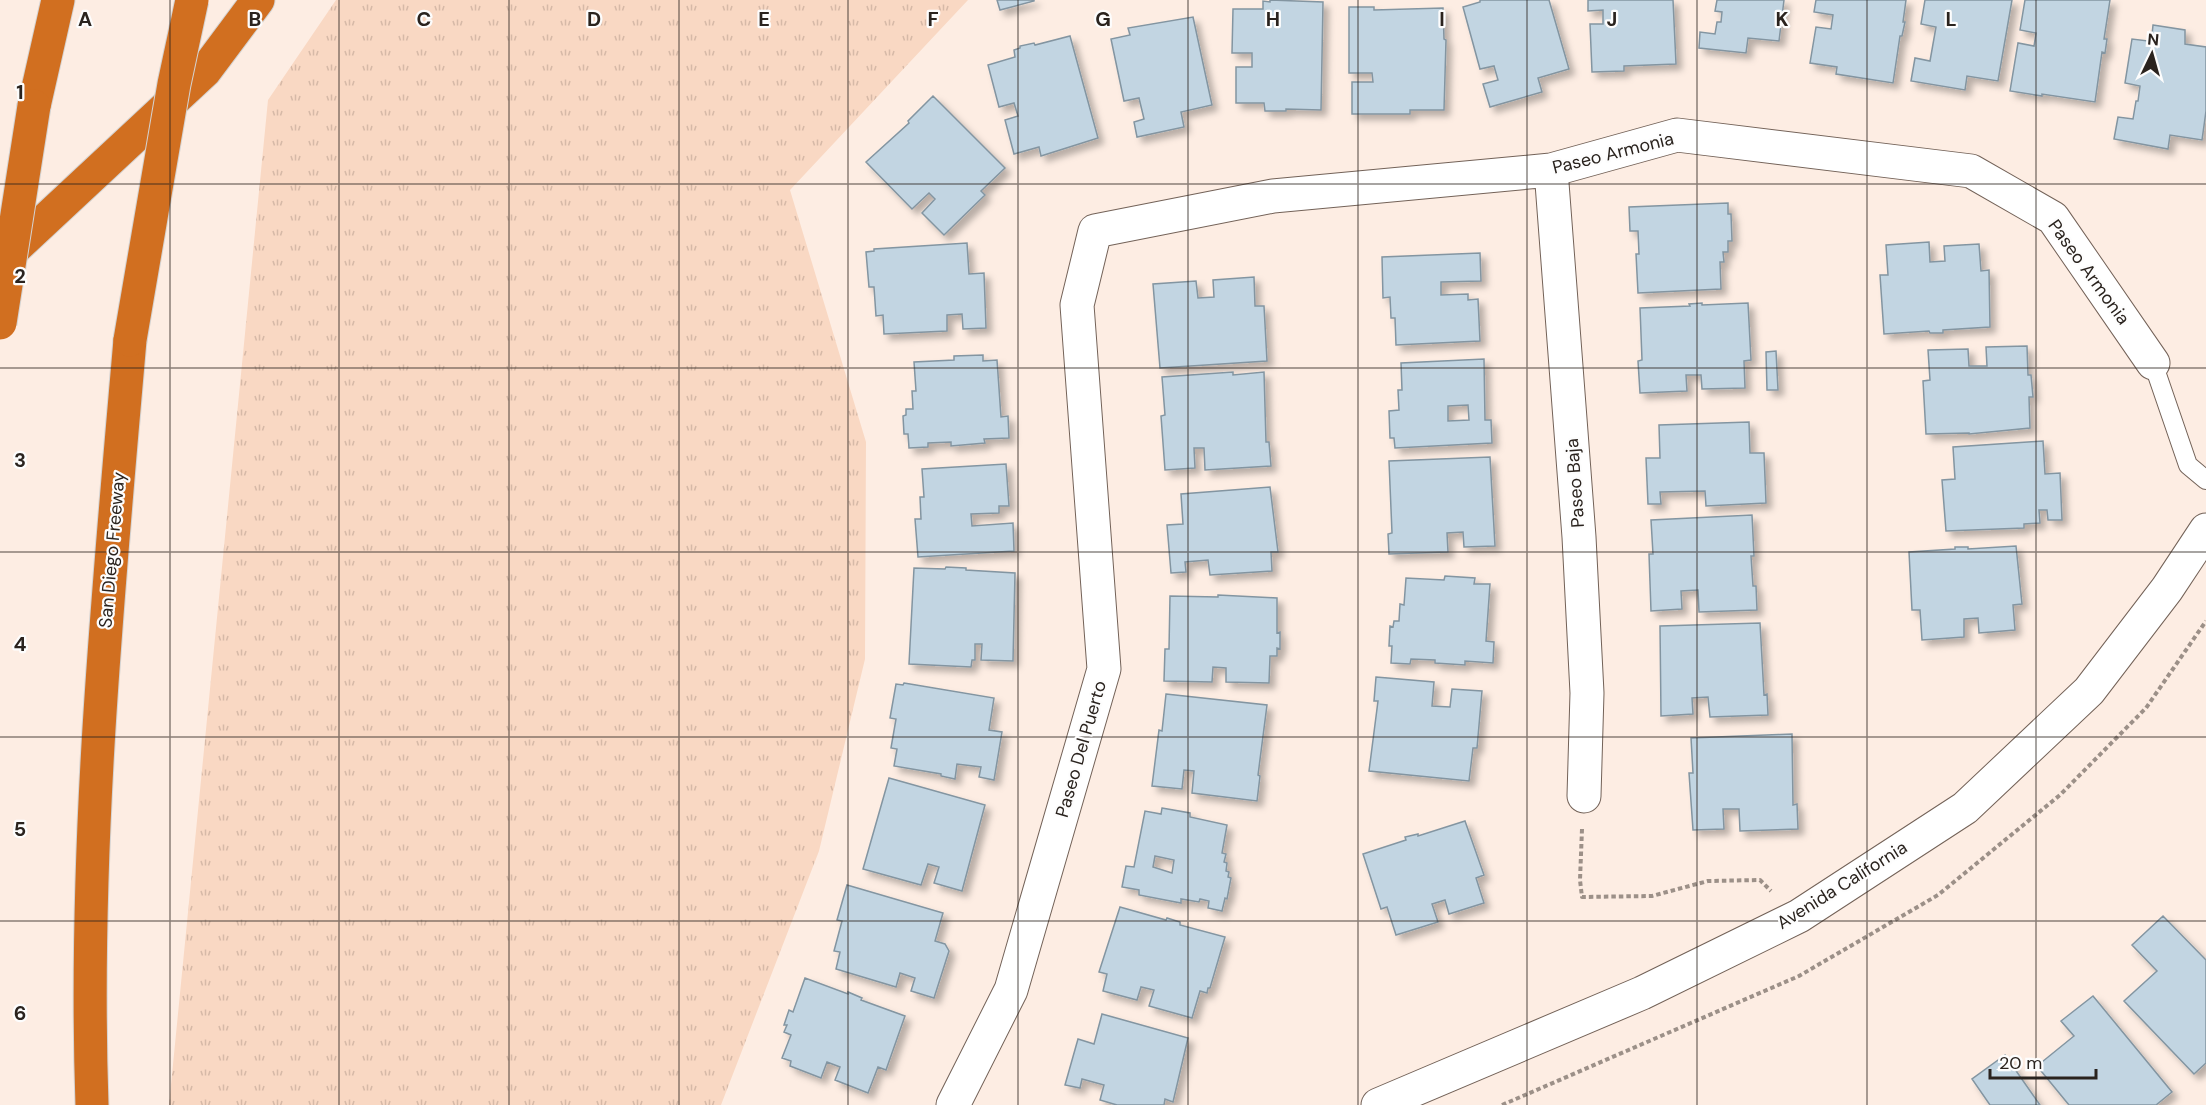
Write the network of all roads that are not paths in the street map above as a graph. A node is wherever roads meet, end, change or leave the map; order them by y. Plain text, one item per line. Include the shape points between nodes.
1 (58, 0) edge
2 (192, 0) edge
3 (258, 0) edge
4 (1551, 170) junction
5 (1095, 231) joint
6 (0, 262) edge
7 (0, 322) edge
8 (2153, 363) joint
9 (2206, 480) edge
10 (2206, 530) edge
11 (1584, 796) road end
12 (92, 1105) edge
13 (953, 1105) edge
14 (1378, 1105) edge

1 - 7 highway, bridge via 34,106
2 - 12 highway, San Diego Freeway, bridge via 130,340 108,591 95,816 89,1012
3 - 6 highway via 205,71
4 - 5 street, Paseo Armonia via 1273,196
4 - 8 street, Paseo Armonia via 1677,135 1971,171 2053,218
4 - 11 street, Paseo Baja via 1580,560 1587,693
5 - 13 street, Paseo Del Puerto via 1077,305 1104,669 1011,990
8 - 9 lane via 2188,465
10 - 14 street, Avenida California via 2167,589 2089,691 1965,808 1799,916 1642,993

